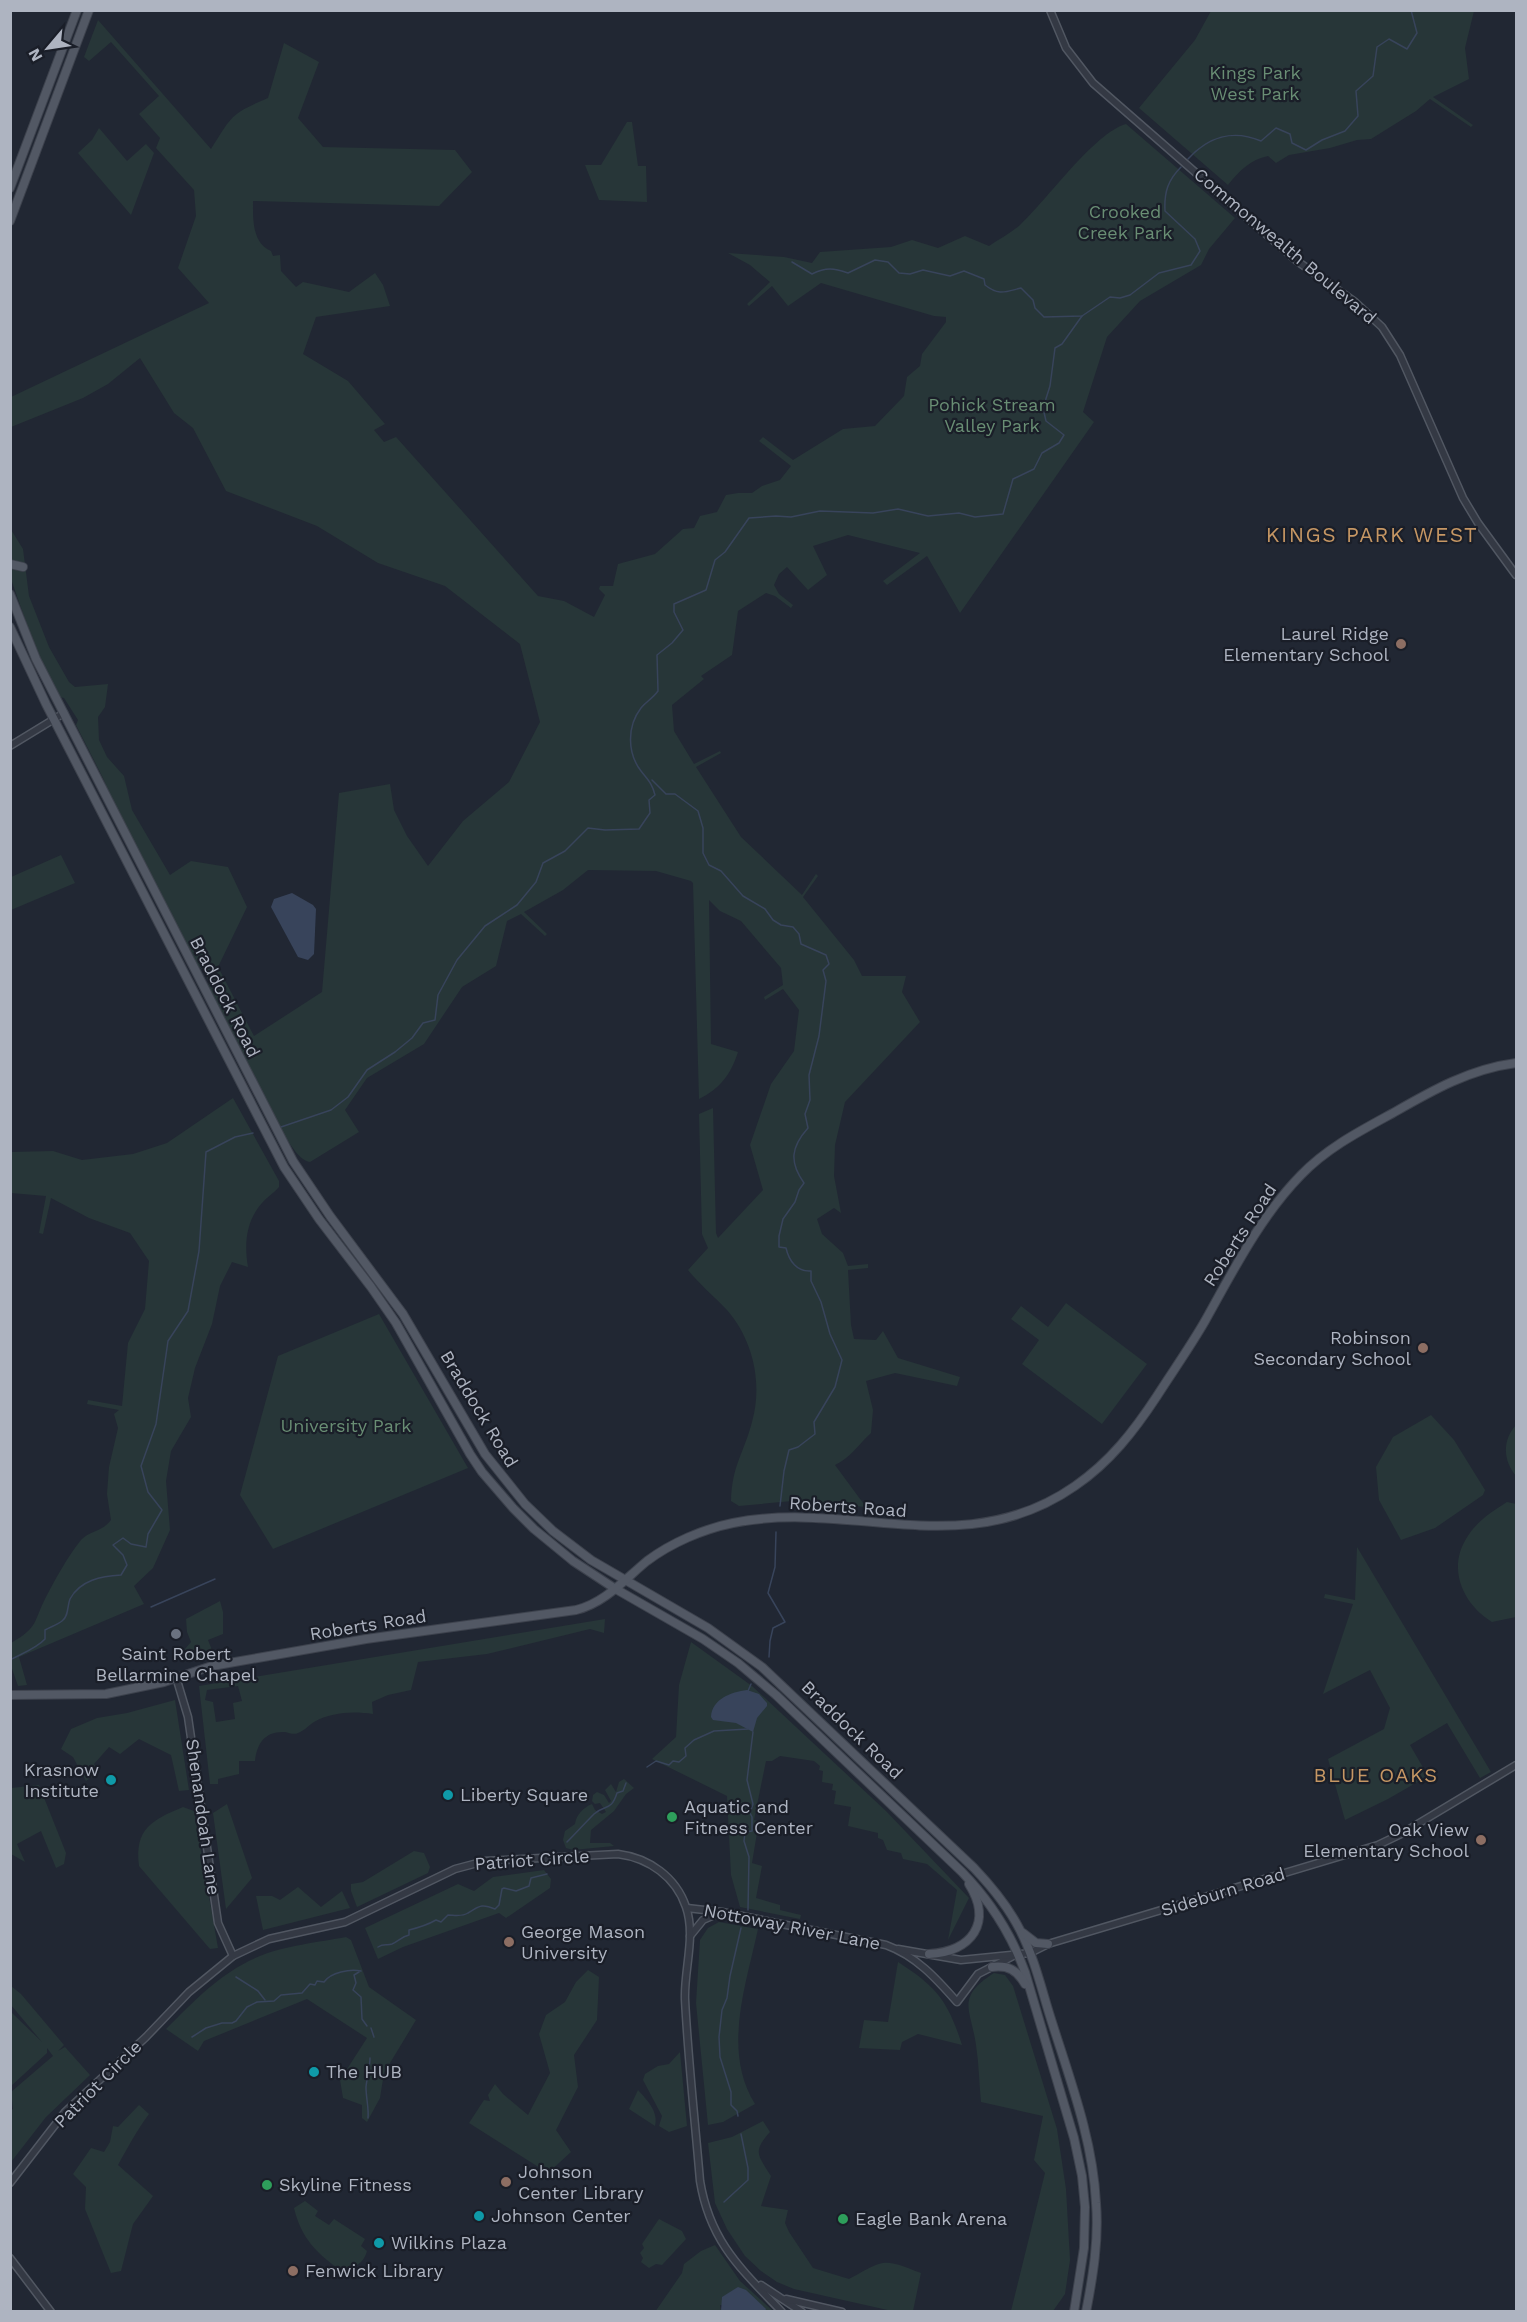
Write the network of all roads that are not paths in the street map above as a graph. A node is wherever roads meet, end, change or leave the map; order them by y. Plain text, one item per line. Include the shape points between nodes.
1 (77, 10) edge
2 (89, 10) edge
3 (1050, 10) edge
4 (10, 188) edge
5 (10, 221) edge
6 (10, 564) edge
7 (23, 567) dead end
8 (1516, 574) edge
9 (10, 594) edge
10 (10, 627) edge
11 (64, 713) junction
12 (54, 719) junction
13 (10, 746) edge
14 (1516, 1063) edge
15 (625, 1579) junction
16 (614, 1588) junction
17 (176, 1677) junction
18 (10, 1695) edge
19 (1516, 1765) edge
20 (962, 1872) junction
21 (681, 1895) junction
22 (687, 1908) junction
23 (701, 1909) junction
24 (722, 1912) junction
25 (1020, 1931) junction
26 (690, 1936) junction
27 (1048, 1944) junction
28 (898, 1949) junction
29 (1030, 1953) junction
30 (929, 1954) junction
31 (1018, 1954) junction
32 (233, 1956) junction
33 (992, 1966) junction
34 (1032, 1996) junction
35 (10, 2183) edge
36 (10, 2258) edge
37 (751, 2278) junction
38 (783, 2299) junction
39 (51, 2312) edge
40 (782, 2312) edge
41 (802, 2312) edge
42 (842, 2312) edge
43 (1074, 2312) edge
44 (1086, 2312) edge

1 - 4 main road
2 - 5 main road
3 - 8 street, Commonwealth Boulevard via 1066,48 1093,83 1297,261 1355,302 1382,327 1400,355 1463,498
6 - 7 main road
9 - 11 main road, Braddock Road via 27,639
10 - 12 main road, Braddock Road
11 - 12 street
11 - 15 main road, Braddock Road via 303,1177 403,1314 502,1478 553,1531 591,1560
12 - 13 street
12 - 16 main road, Braddock Road via 298,1190 396,1323 488,1479 553,1546
14 - 15 main road, Roberts Road via 1476,1071 1428,1092 1322,1155 1266,1218 1192,1343 1130,1436 1096,1470 1056,1498 1006,1518 949,1527 797,1517 729,1524 666,1549
15 - 16 main road, Roberts Road
15 - 25 main road, Braddock Road via 708,1628 782,1684 988,1882
16 - 17 main road, Roberts Road via 594,1604 573,1611 360,1640 212,1666
16 - 20 main road, Braddock Road via 738,1663
17 - 18 main road, Roberts Road via 106,1694
17 - 32 street, Shenandoah Lane via 188,1717 218,1923
19 - 27 street, Sideburn Road via 1378,1845
20 - 30 main road via 979,1903 977,1928 962,1946
20 - 31 main road, Braddock Road via 993,1908
21 - 22 street, Patriot Circle
21 - 23 street
21 - 32 street, Patriot Circle via 661,1871 630,1856 485,1861 455,1869 345,1922 269,1939
22 - 23 street, Nottoway River Lane
22 - 26 street, Patriot Circle
23 - 24 street, Nottoway River Lane
24 - 26 street via 703,1920
24 - 28 street, Nottoway River Lane
25 - 27 main road via 1036,1943
25 - 29 main road, Braddock Road
26 - 37 street, Patriot Circle via 685,1996 704,2201 723,2246
27 - 29 street, Sideburn Road
28 - 30 street, Nottoway River Lane
28 - 33 street, Nottoway River Lane via 925,1967 957,2002 978,1974
29 - 31 street, Sideburn Road
29 - 44 main road, Braddock Road via 1084,2129 1094,2178 1096,2250
30 - 31 street, Nottoway River Lane via 961,1960
31 - 33 street
31 - 34 main road, Braddock Road
32 - 35 street, Patriot Circle via 189,1992 65,2112
33 - 34 main road via 1006,1966 1017,1972
34 - 43 main road, Braddock Road via 1082,2176 1084,2248
36 - 39 street
37 - 38 street
37 - 40 street
38 - 41 street
38 - 42 street

